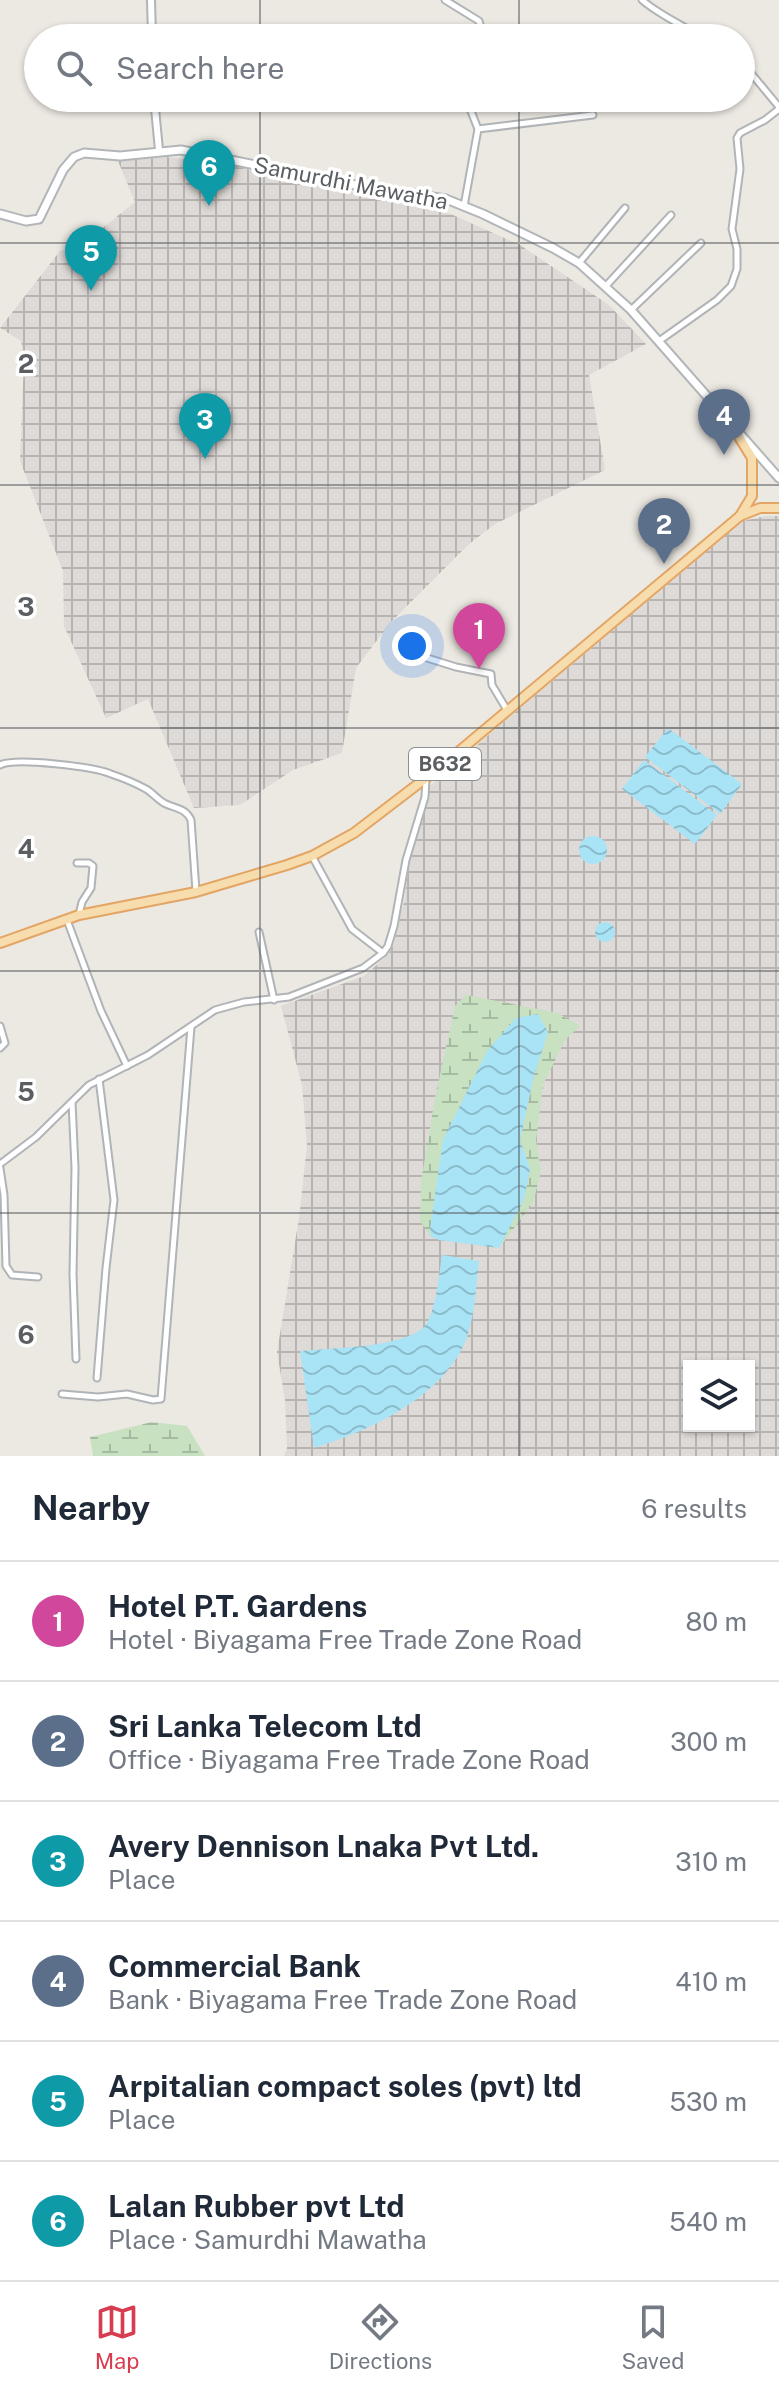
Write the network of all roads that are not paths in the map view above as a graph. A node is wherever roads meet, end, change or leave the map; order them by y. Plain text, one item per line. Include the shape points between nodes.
1 (151, 0) edge
2 (445, 0) edge
3 (642, 0) edge
4 (152, 24) edge
5 (480, 24) edge
6 (682, 24) edge
7 (755, 78) edge
8 (779, 108) edge
9 (155, 112) edge
10 (471, 112) edge
11 (593, 115) dead end
12 (478, 129) junction
13 (159, 150) junction
14 (464, 206) junction
15 (625, 208) dead end
16 (0, 214) edge
17 (671, 215) dead end
18 (701, 243) dead end
19 (579, 263) junction
20 (605, 287) junction
21 (631, 310) junction
22 (659, 341) junction
23 (731, 424) junction
24 (779, 478) edge
25 (779, 508) edge
26 (740, 516) junction
27 (408, 652) dead end
28 (507, 711) junction
29 (0, 765) edge
30 (427, 778) junction
31 (312, 856) junction
32 (77, 863) dead end
33 (196, 892) junction
34 (79, 915) junction
35 (67, 920) junction
36 (259, 932) dead end
37 (0, 943) edge
38 (383, 953) junction
39 (274, 1000) junction
40 (0, 1026) edge
41 (191, 1027) junction
42 (0, 1048) edge
43 (127, 1066) junction
44 (99, 1079) junction
45 (72, 1101) junction
46 (0, 1166) edge
47 (38, 1277) dead end
48 (76, 1359) dead end
49 (97, 1378) dead end
50 (62, 1394) dead end

1 - 4 street
2 - 5 street
3 - 6 street
7 - 8 street
8 - 22 street via 737,138 740,169 732,229 737,269 731,286
9 - 13 street
10 - 12 street
11 - 12 street
12 - 14 street
13 - 14 main road, Samurdhi Mawatha
13 - 16 main road, Samurdhi Mawatha via 74,157 39,219
14 - 19 main road, Samurdhi Mawatha
15 - 19 street
17 - 20 street
18 - 21 street
19 - 20 main road, Samurdhi Mawatha
20 - 21 main road, Samurdhi Mawatha
21 - 22 main road, Samurdhi Mawatha
22 - 23 main road, Samurdhi Mawatha
23 - 24 main road, Samurdhi Mawatha
23 - 26 main road via 752,458 752,496
25 - 26 main road, B632
26 - 28 main road, B632
27 - 28 street via 491,674
28 - 30 main road, B632
29 - 33 street via 21,762 107,772 181,807 191,820
30 - 31 main road, B632 via 354,833
30 - 38 street via 394,926
31 - 33 main road, B632
31 - 38 street via 352,929
32 - 34 street via 93,866 91,888
33 - 34 main road, B632
34 - 35 main road, B632
35 - 37 main road, B632
35 - 43 street
36 - 39 street
38 - 39 street via 349,975
39 - 41 street via 229,1005
40 - 42 street via 5,1043
41 - 43 street
41 - 50 street via 161,1399
43 - 44 street
44 - 45 street
44 - 49 street via 114,1200
45 - 46 street
45 - 48 street
46 - 47 street via 6,1266 12,1275

